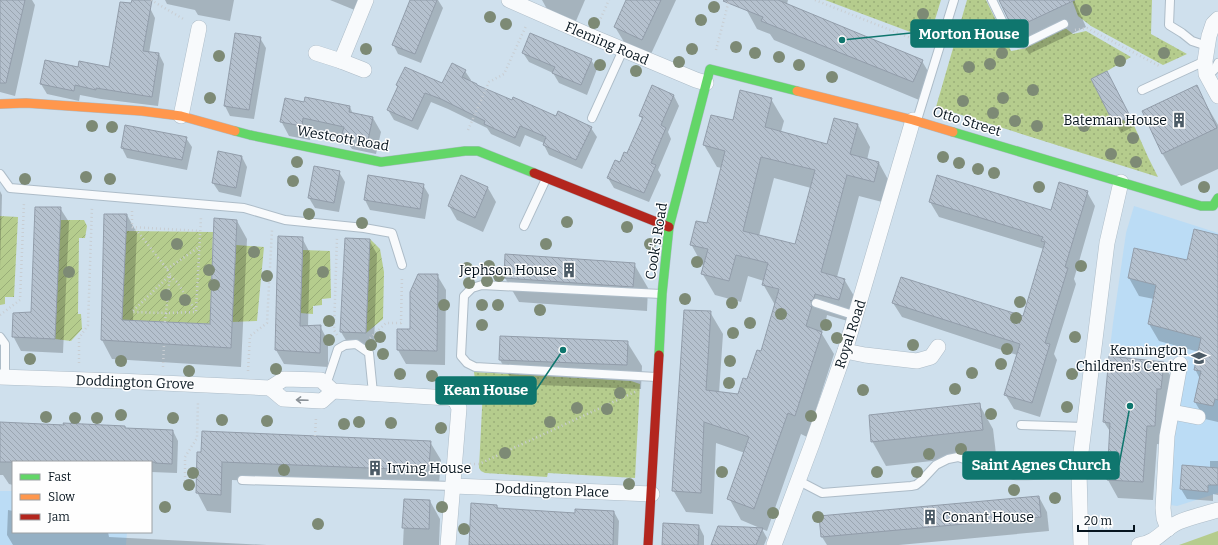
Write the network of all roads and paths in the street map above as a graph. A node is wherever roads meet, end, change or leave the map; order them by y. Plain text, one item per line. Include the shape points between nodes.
1 (151, 0) edge
2 (366, 0) edge
3 (509, 0) edge
4 (609, 0) edge
5 (729, 0) edge
6 (815, 0) edge
7 (954, 0) edge
8 (992, 0) edge
9 (1170, 0) edge
10 (533, 10) junction
11 (1218, 19) edge
12 (1064, 24) joint
13 (199, 28) joint
14 (593, 37) junction
15 (930, 46) dead end
16 (623, 50) junction
17 (316, 53) dead end
18 (1210, 57) edge
19 (341, 62) junction
20 (364, 70) dead end
21 (708, 76) junction
22 (1170, 77) junction
23 (1142, 90) dead end
24 (1218, 96) edge
25 (0, 104) edge
26 (181, 116) junction
27 (592, 118) dead end
28 (915, 120) junction
29 (465, 151) junction
30 (0, 174) edge
31 (546, 179) junction
32 (1121, 182) junction
33 (25, 189) junction
34 (93, 195) junction
35 (132, 198) junction
36 (1215, 202) edge
37 (203, 204) junction
38 (273, 216) junction
39 (337, 226) junction
40 (524, 226) dead end
41 (132, 227) junction
42 (669, 227) junction
43 (200, 231) junction
44 (199, 247) junction
45 (402, 265) joint
46 (167, 269) junction
47 (170, 275) junction
48 (662, 294) junction
49 (816, 303) dead end
50 (196, 312) junction
51 (166, 313) junction
52 (0, 315) edge
53 (856, 316) junction
54 (166, 322) dead end
55 (0, 337) edge
56 (164, 344) dead end
57 (342, 347) junction
58 (361, 347) junction
59 (938, 347) dead end
60 (845, 351) junction
61 (467, 363) junction
62 (1180, 364) dead end
63 (3, 377) edge
64 (79, 380) junction
65 (657, 381) junction
66 (162, 383) junction
67 (198, 385) junction
68 (247, 387) junction
69 (270, 388) junction
70 (330, 388) junction
71 (373, 393) junction
72 (455, 400) junction
73 (1172, 412) junction
74 (1198, 417) dead end
75 (1021, 425) dead end
76 (1084, 427) junction
77 (454, 464) junction
78 (1079, 472) junction
79 (242, 480) dead end
80 (185, 481) dead end
81 (799, 481) junction
82 (453, 486) junction
83 (652, 494) junction
84 (1218, 510) edge
85 (1168, 529) junction
86 (448, 545) edge
87 (648, 545) edge
88 (774, 545) edge
89 (1081, 545) edge
90 (1139, 545) edge

1 - 13 path
2 - 19 street
3 - 10 street, Fleming Road
4 - 14 path
5 - 21 path
6 - 15 path
7 - 28 lane, Royal Road
8 - 12 lane via 1011,39 1019,44
9 - 18 lane via 1170,25
10 - 14 street, Fleming Road
10 - 29 path via 504,74 489,82 468,132
11 - 18 street via 1208,36
12 - 22 path via 1075,31 1087,28 1164,69
13 - 26 street
14 - 16 street, Fleming Road
16 - 21 street, Fleming Road via 696,80
16 - 27 lane
17 - 19 street
18 - 22 lane
18 - 24 street via 1206,74
19 - 20 street
21 - 28 street, Otto Street
21 - 42 street, Cook's Road
22 - 23 lane
25 - 26 street, Westcott Road via 26,103
26 - 29 street, Westcott Road via 250,135 381,162
28 - 32 street, Otto Street
28 - 53 street, Royal Road
29 - 31 street, Westcott Road via 478,151
30 - 33 lane via 10,188
31 - 40 lane
31 - 42 street, Westcott Road
32 - 36 street, Otto Street via 1201,206
32 - 76 street via 1107,243
33 - 34 lane
33 - 52 path via 20,300
34 - 35 lane
34 - 64 path via 88,325 78,338
35 - 37 lane
35 - 41 path
37 - 38 lane via 244,208
37 - 43 path
38 - 39 lane via 285,220
38 - 68 path via 267,323 250,336
39 - 45 lane via 392,233
39 - 57 path via 334,330
41 - 43 path
41 - 46 path
42 - 48 street, Cook's Road
43 - 44 path
44 - 46 path
44 - 50 path
45 - 58 path via 401,323 386,323
46 - 47 path
47 - 50 path
47 - 51 path
47 - 51 path via 132,312
48 - 61 lane via 482,285 472,288 464,296 461,356
48 - 65 street, Cook's Road
49 - 53 lane
50 - 51 path
51 - 54 path
53 - 60 street, Royal Road
55 - 63 lane via 5,344
56 - 66 path
57 - 58 lane via 356,344
57 - 70 lane via 338,349
58 - 71 lane via 369,353
59 - 60 street via 931,357 918,361
60 - 81 street, Royal Road
61 - 65 lane via 476,367
61 - 72 path
62 - 73 street
63 - 64 street, Doddington Grove
64 - 66 street, Doddington Grove
65 - 77 path via 479,464
65 - 83 street, Cook's Road
66 - 67 street, Doddington Grove
67 - 68 street, Doddington Grove
67 - 80 path via 197,438 185,458
68 - 69 street, Doddington Grove
69 - 70 street, Doddington Grove via 284,379 321,380
70 -> 69 street via 322,401 283,399
70 - 71 street, Doddington Grove
71 - 72 street, Doddington Grove
72 - 77 street via 459,408
73 - 74 street
73 - 85 street via 1167,436 1163,508
75 - 76 lane
76 - 78 street
77 - 82 street
78 - 81 lane via 1014,475 958,457 936,465 921,481 911,486 822,493
78 - 89 street
79 - 82 lane
81 - 88 street, Royal Road
82 - 83 street, Doddington Place
82 - 86 street
83 - 87 street, Cook's Road
84 - 85 street via 1179,522
85 - 90 street via 1156,539

